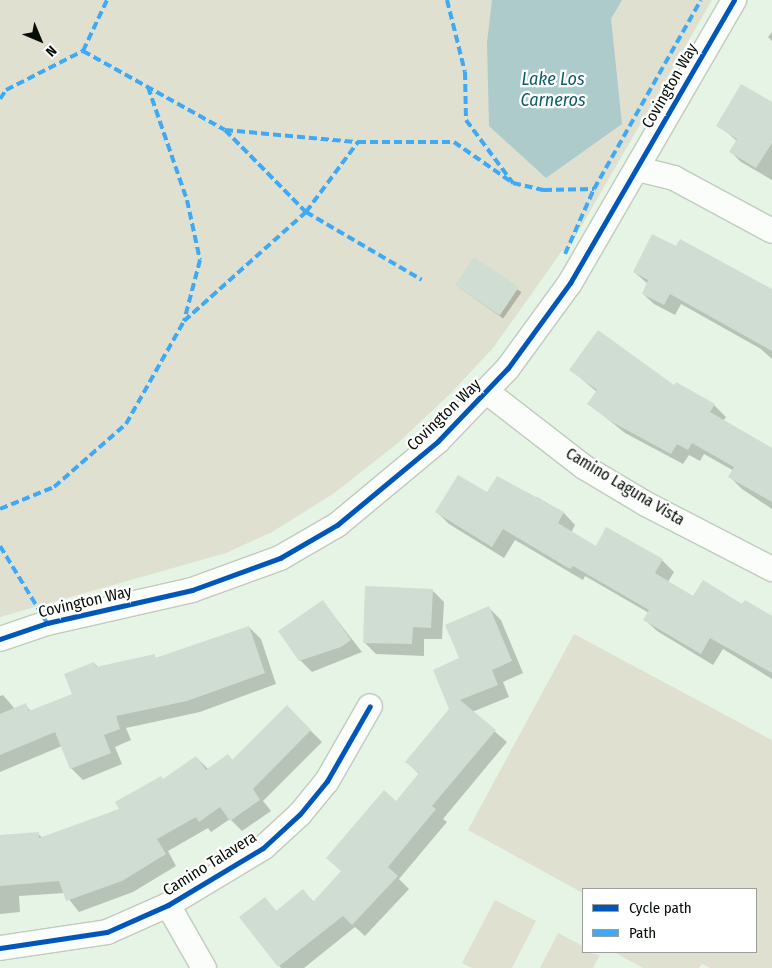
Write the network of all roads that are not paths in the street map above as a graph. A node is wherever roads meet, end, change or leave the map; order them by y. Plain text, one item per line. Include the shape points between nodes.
1 (734, 0) edge
2 (638, 169) junction
3 (772, 231) edge
4 (487, 392) junction
5 (772, 569) edge
6 (0, 639) edge
7 (370, 706) dead end
8 (168, 905) junction
9 (0, 948) edge
10 (204, 968) edge

1 - 2 street, Covington Way
2 - 3 street via 674,178
2 - 4 street, Covington Way via 570,283 528,343
4 - 5 street, Camino Laguna Vista via 584,466 646,504
4 - 6 street, Covington Way via 438,441 337,525 280,558 192,590 46,622
7 - 8 street, Camino Talavera via 327,781 300,814 263,848
8 - 9 street, Camino Talavera via 107,932
8 - 10 street

